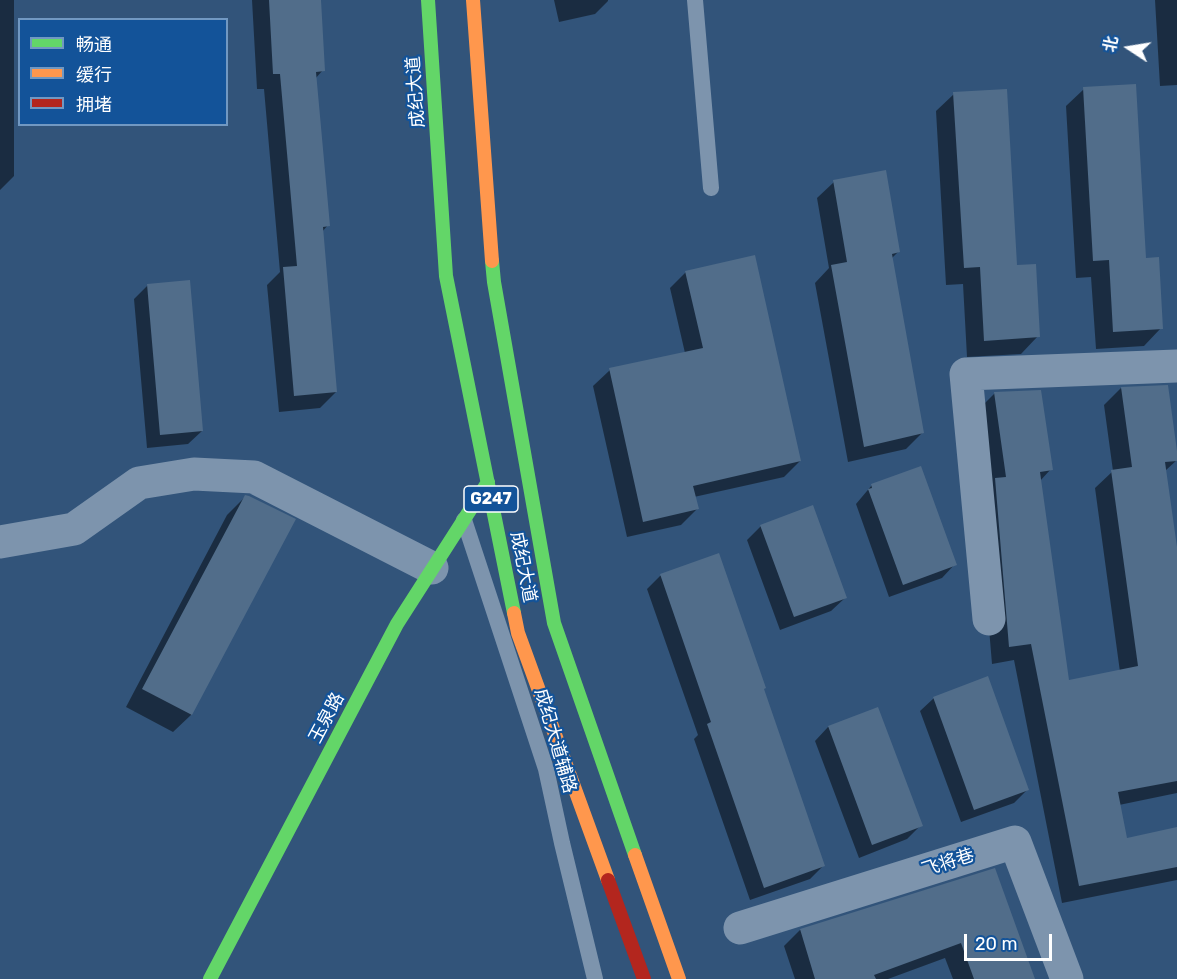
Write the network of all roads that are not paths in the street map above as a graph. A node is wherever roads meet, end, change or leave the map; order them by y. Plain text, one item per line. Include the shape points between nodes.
1 (428, 0) edge
2 (473, 0) edge
3 (694, 0) edge
4 (711, 188) dead end
5 (1177, 366) edge
6 (488, 482) junction
7 (464, 519) junction
8 (0, 542) edge
9 (432, 568) junction
10 (989, 619) dead end
11 (740, 928) dead end
12 (210, 979) edge
13 (595, 979) edge
14 (644, 979) edge
15 (680, 979) edge
16 (1067, 979) edge

1 - 6 main road, 成纪大道 / G247 via 446,276
2 - 15 main road, 成纪大道 / G247 via 494,282 554,624
3 - 4 lane
5 - 10 street via 966,374
6 - 7 main road, 玉泉路
6 - 14 main road, 成纪大道 / G247 via 518,633
7 - 9 main road, 玉泉路
7 - 13 lane, 成纪大道辅路 via 546,769
8 - 9 street via 74,529 139,483 194,474 254,477
9 - 12 main road, 玉泉路 via 397,624
11 - 16 street, 飞将巷 via 1015,842

